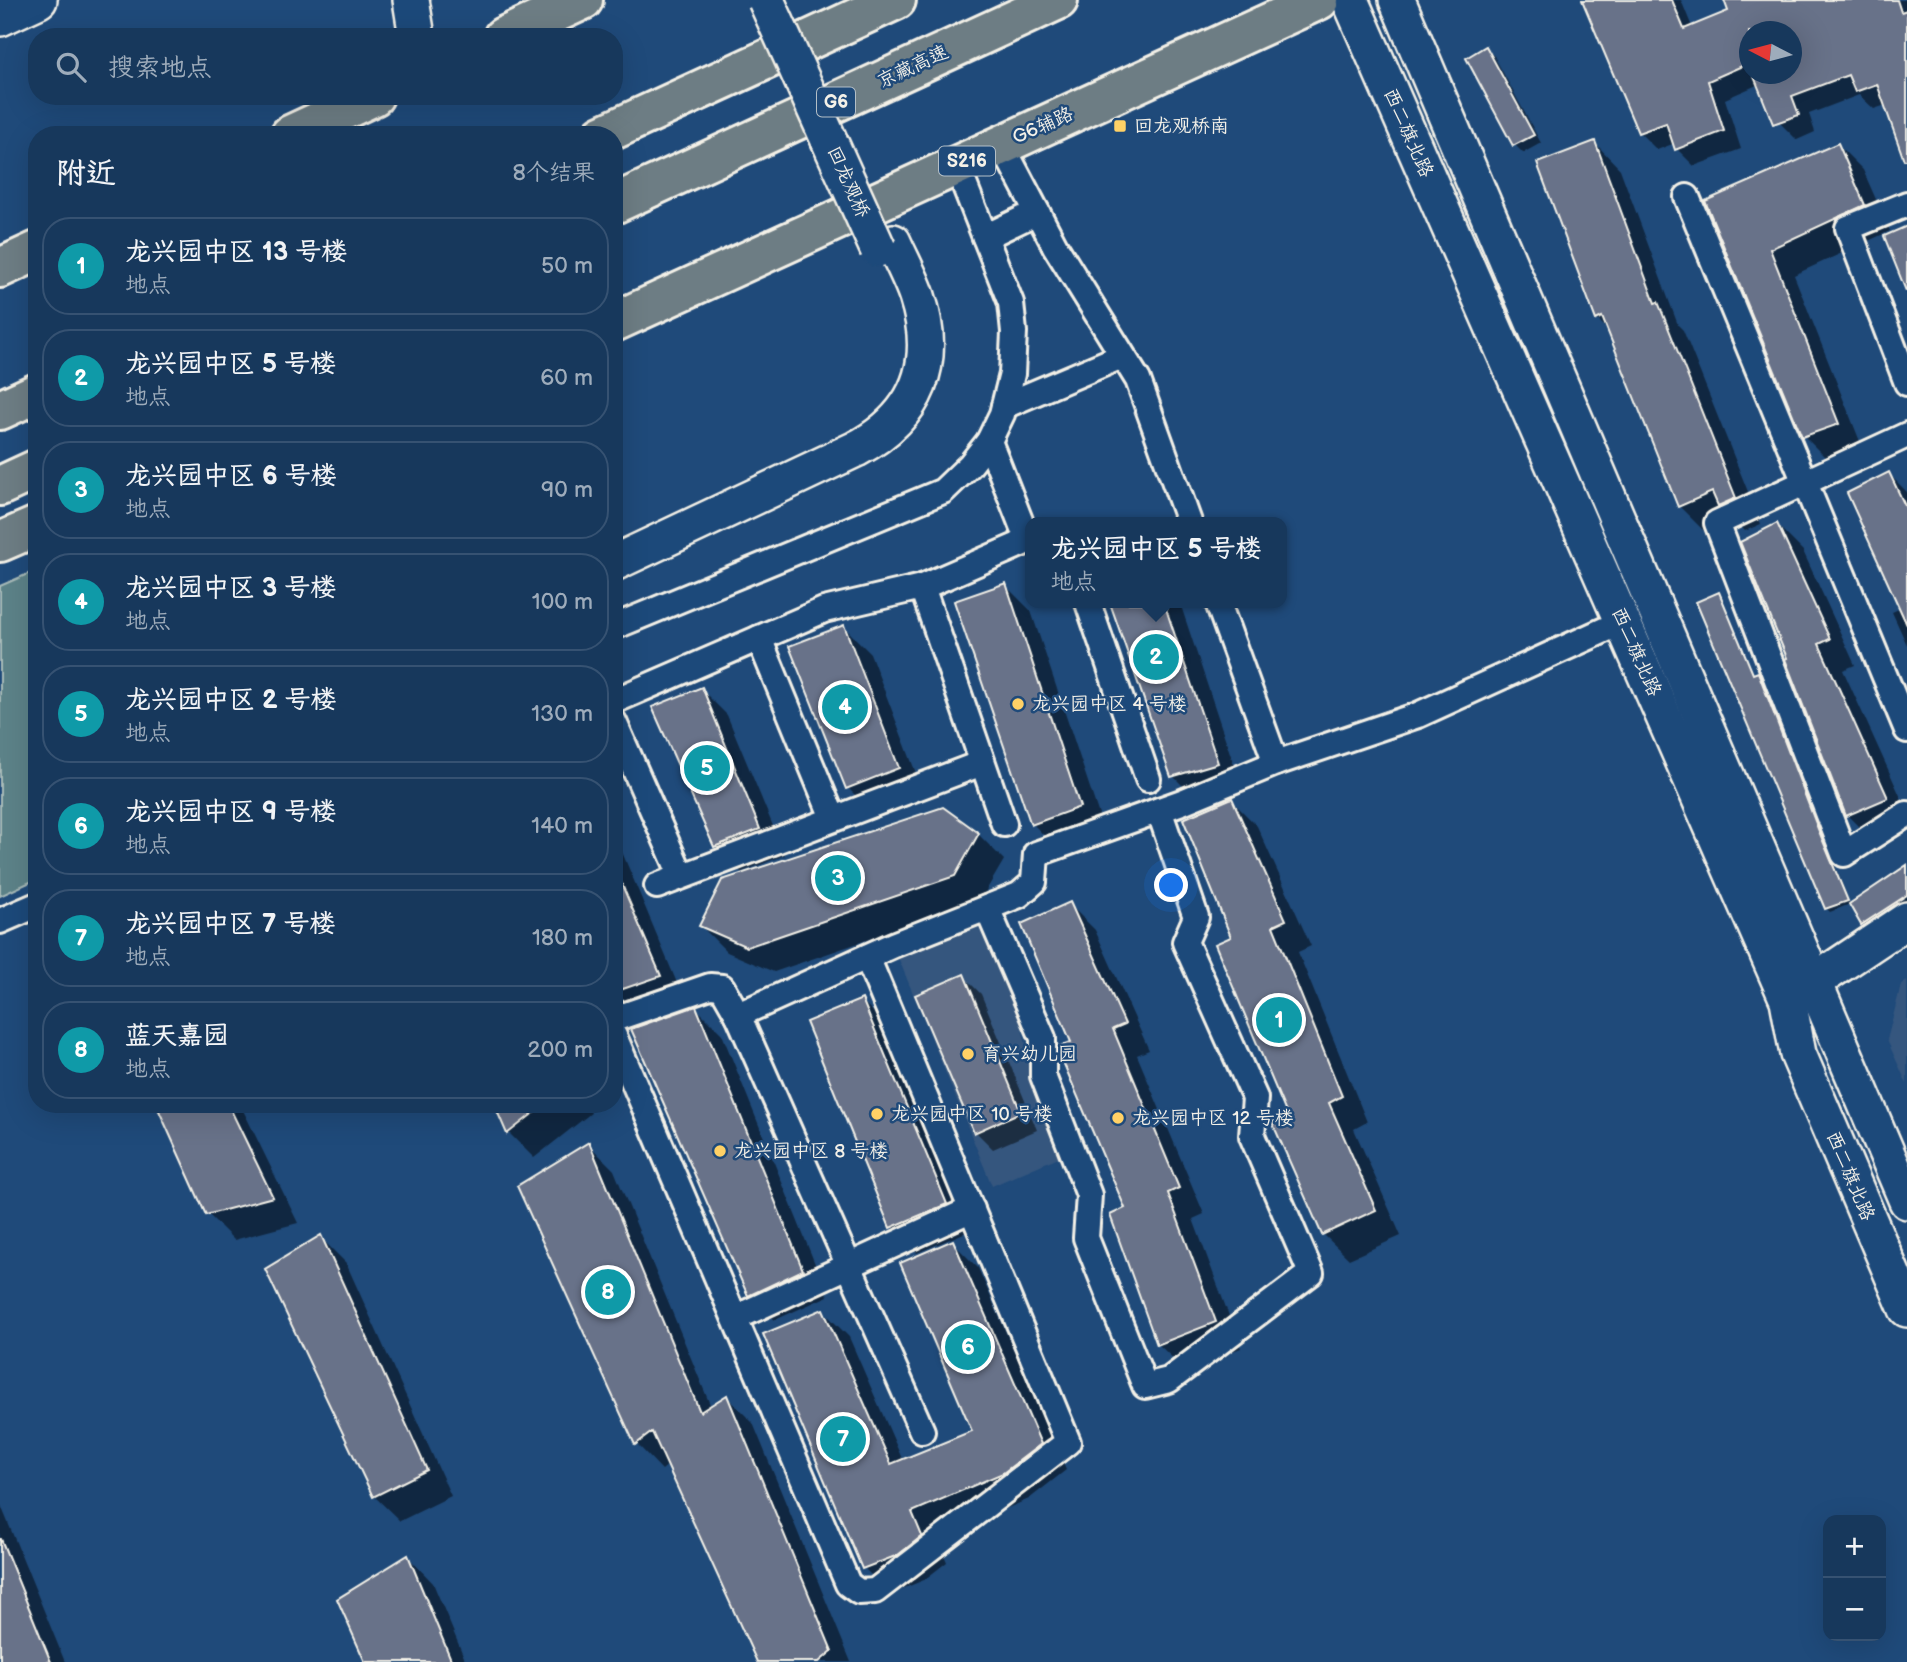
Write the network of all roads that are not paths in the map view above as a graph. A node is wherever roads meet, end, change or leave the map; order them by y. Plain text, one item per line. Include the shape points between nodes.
1 (38, 0) edge
2 (411, 0) edge
3 (583, 0) edge
4 (766, 0) edge
5 (785, 0) edge
6 (896, 0) edge
7 (1319, 0) edge
8 (1350, 0) edge
9 (1397, 0) edge
10 (0, 18) edge
11 (1020, 18) edge
12 (415, 28) edge
13 (522, 28) edge
14 (354, 105) edge
15 (309, 126) edge
16 (622, 126) edge
17 (1002, 145) junction
18 (957, 166) junction
19 (1687, 197) dead end
20 (627, 198) edge
21 (1907, 204) edge
22 (1037, 212) junction
23 (985, 237) junction
24 (886, 246) junction
25 (28, 255) edge
26 (1, 267) edge
27 (623, 318) edge
28 (1122, 355) junction
29 (1907, 383) edge
30 (28, 397) edge
31 (1004, 406) junction
32 (0, 410) edge
33 (1907, 435) edge
34 (989, 441) junction
35 (28, 473) edge
36 (1805, 482) junction
37 (0, 486) edge
38 (1187, 517) edge
39 (28, 530) edge
40 (1025, 531) edge
41 (623, 537) edge
42 (0, 542) edge
43 (1025, 543) edge
44 (623, 559) edge
45 (922, 587) junction
46 (1090, 608) edge
47 (1220, 608) edge
48 (1622, 622) junction
49 (623, 623) edge
50 (759, 638) junction
51 (623, 697) edge
52 (1907, 730) edge
53 (623, 743) edge
54 (982, 763) junction
55 (1276, 763) junction
56 (1148, 779) dead end
57 (1159, 810) junction
58 (1907, 814) edge
59 (833, 818) junction
60 (1004, 824) dead end
61 (681, 875) junction
62 (657, 886) dead end
63 (987, 908) junction
64 (28, 909) edge
65 (1907, 920) edge
66 (0, 921) edge
67 (867, 957) junction
68 (1802, 990) junction
69 (738, 1015) junction
70 (623, 1016) edge
71 (623, 1057) edge
72 (1907, 1200) edge
73 (972, 1209) junction
74 (849, 1267) junction
75 (1907, 1309) edge
76 (735, 1318) junction
77 (922, 1431) dead end

1 - 10 main road
2 - 12 main road
3 - 13 main road
4 - 24 main road, 回龙观桥, bridge
5 - 24 main road, 回龙观桥
6 - 16 main road
7 - 17 main road, G6辅路 / S216
8 - 48 main road, 西二旗北路
9 - 68 main road, 西二旗北路
11 - 20 main road, 京藏高速 / G6
14 - 15 main road
17 - 18 main road, G6辅路 / S216
17 - 22 street
18 - 23 street
18 - 27 main road, G6辅路 / S216
19 - 36 street
21 - 29 street via 1848,228
22 - 23 street
22 - 28 street
23 - 31 street via 1011,303 1012,374
24 - 41 main road via 906,332 901,373 885,404 861,426 833,442
24 - 44 main road via 916,295 926,337 922,377 904,411 882,433 856,449
25 - 26 main road
28 - 31 street
28 - 38 street via 1138,380
30 - 32 main road
31 - 34 street
33 - 36 street
34 - 40 street
34 - 49 street via 943,491
35 - 37 main road
36 - 52 street
36 - 58 street via 1717,523 1844,854
39 - 42 main road
43 - 45 street
45 - 50 street via 824,610
45 - 54 street
46 - 56 street
47 - 55 street
48 - 55 street via 1418,715
48 - 68 main road, 西二旗北路
50 - 51 street
50 - 59 street
53 - 61 street
54 - 59 street
54 - 60 street
55 - 57 street
57 - 63 street via 1035,854 1034,882 1019,895
57 - 63 street via 1195,917 1185,942 1255,1098 1252,1136 1311,1273 1169,1380 1145,1385 1086,1238 1089,1195 1043,1076 1043,1038
59 - 61 street
61 - 62 street
63 - 67 street
64 - 66 street
65 - 68 main road
67 - 69 street
67 - 73 street
68 - 72 main road, 西二旗北路
68 - 75 main road, 西二旗北路 via 1798,1054
69 - 70 street via 722,987 710,986
69 - 74 street
71 - 76 street
73 - 74 street
73 - 76 street via 1068,1441 876,1591 859,1592 848,1584
74 - 76 street
74 - 77 street

